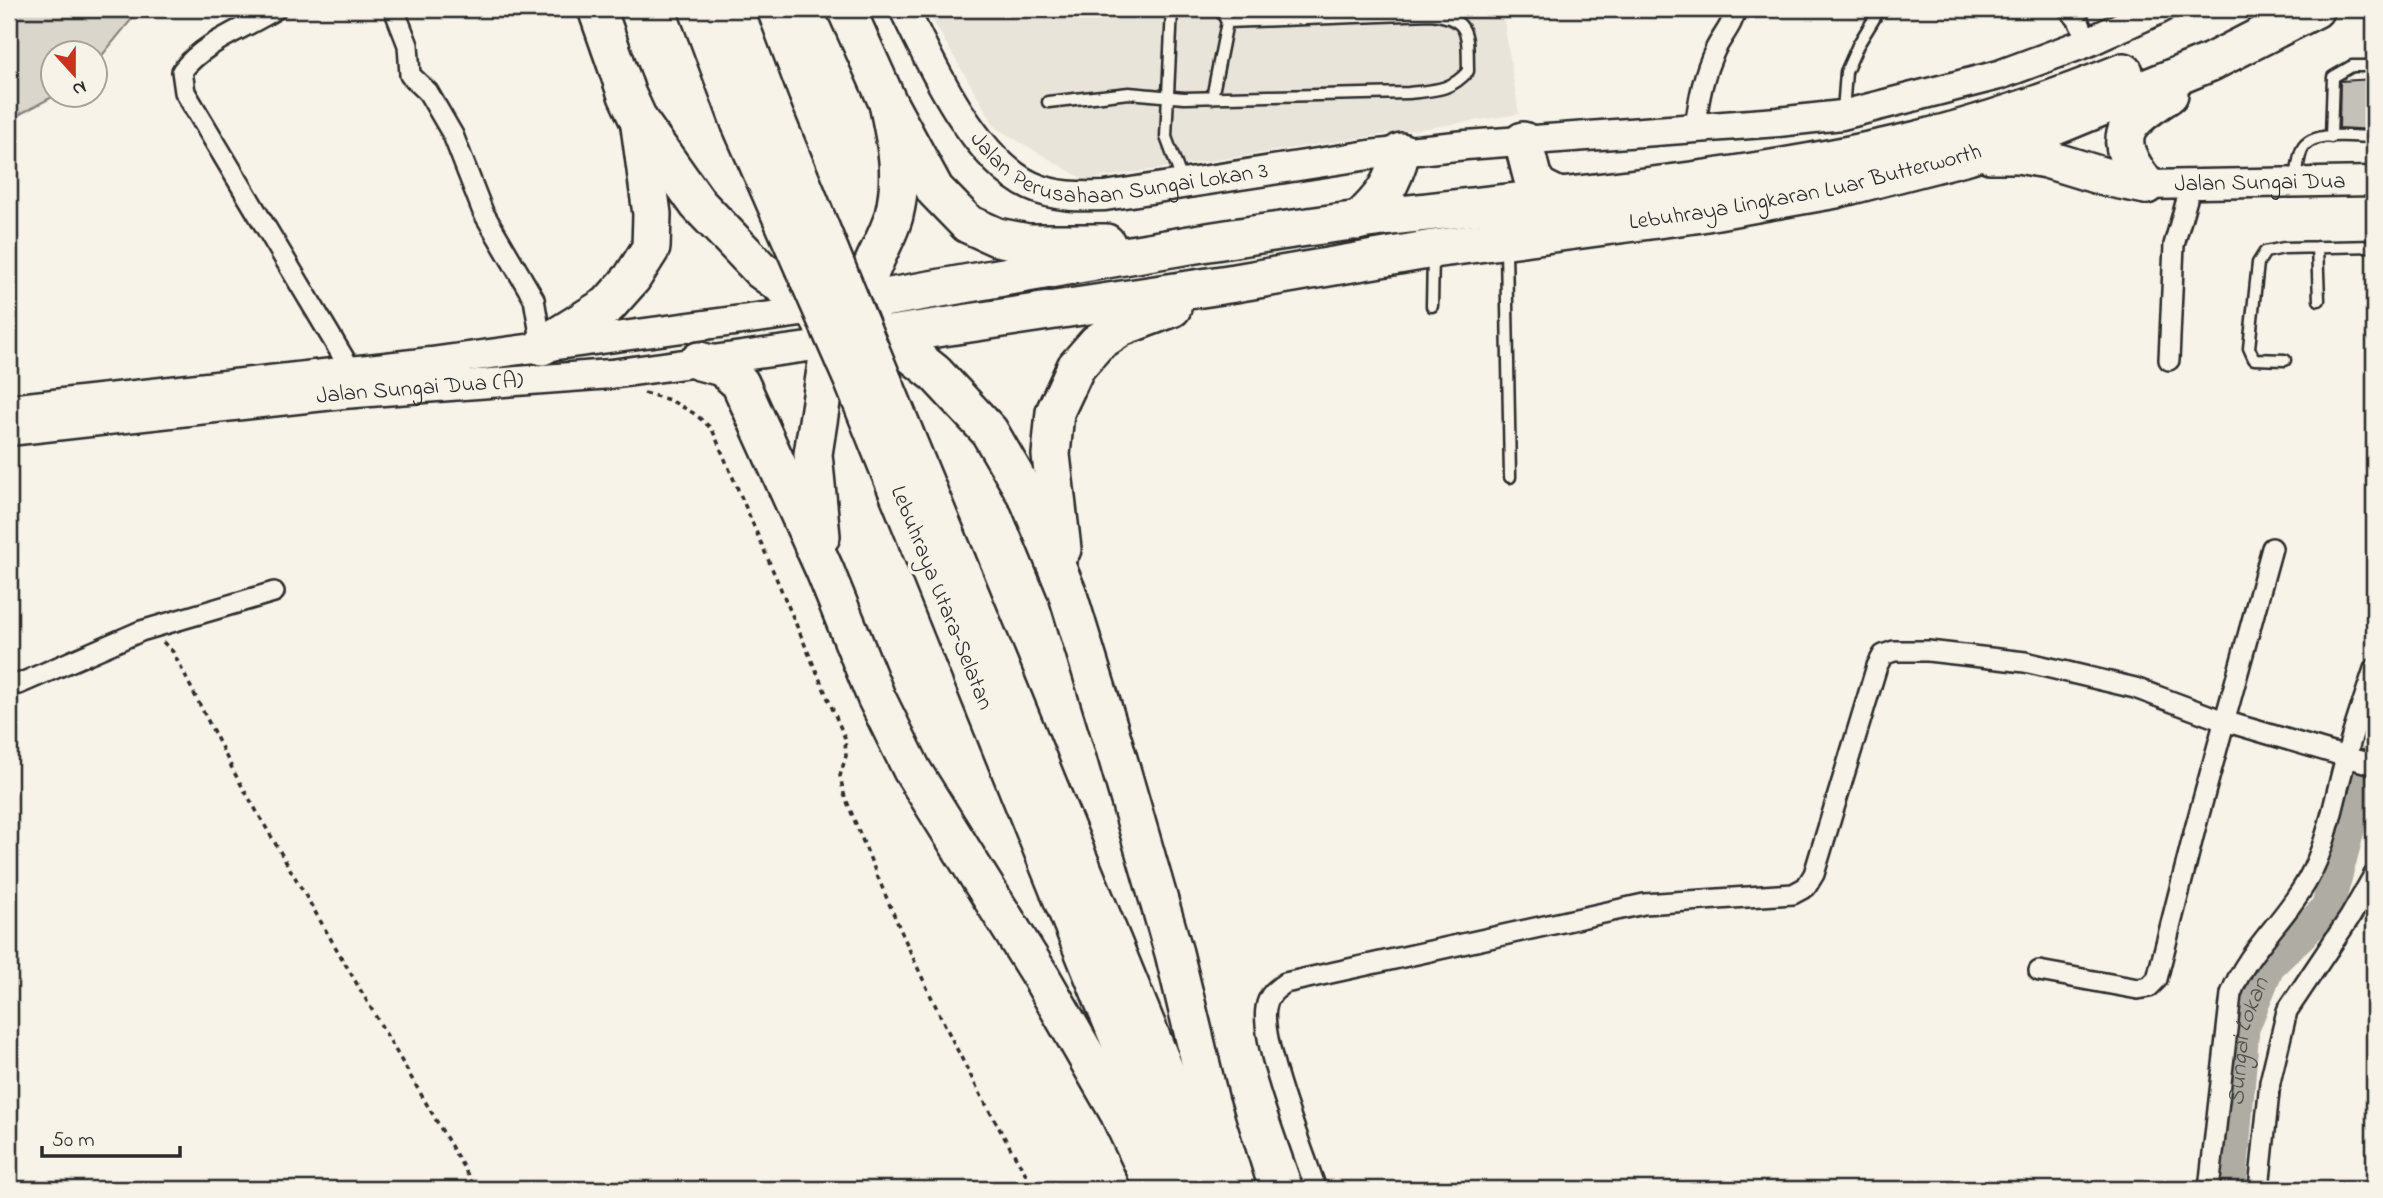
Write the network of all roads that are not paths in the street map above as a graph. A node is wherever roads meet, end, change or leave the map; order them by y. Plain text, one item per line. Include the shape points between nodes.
1 (276, 9) edge
2 (394, 9) edge
3 (597, 9) edge
4 (698, 9) edge
5 (734, 9) edge
6 (846, 9) edge
7 (904, 9) edge
8 (1172, 9) edge
9 (1220, 9) edge
10 (1736, 9) edge
11 (1880, 9) edge
12 (2069, 9) edge
13 (2160, 9) edge
14 (2264, 9) edge
15 (2307, 13) edge
16 (1227, 22) junction
17 (2088, 41) junction
18 (2211, 62) junction
19 (2374, 66) edge
20 (1168, 97) junction
21 (1212, 98) junction
22 (1048, 102) dead end
23 (888, 103) junction
24 (756, 115) junction
25 (1842, 115) junction
26 (639, 121) junction
27 (1695, 127) junction
28 (2331, 137) junction
29 (2374, 137) edge
30 (1523, 142) junction
31 (1385, 153) junction
32 (1968, 155) junction
33 (2296, 181) junction
34 (2374, 181) edge
35 (2146, 184) junction
36 (1184, 185) junction
37 (2191, 185) junction
38 (1559, 197) junction
39 (1358, 221) junction
40 (1506, 239) junction
41 (1206, 243) junction
42 (2374, 246) edge
43 (2317, 247) junction
44 (1433, 249) junction
45 (1251, 281) junction
46 (2319, 300) dead end
47 (864, 302) junction
48 (1432, 306) dead end
49 (816, 310) junction
50 (877, 337) junction
51 (830, 344) junction
52 (542, 346) junction
53 (2169, 360) dead end
54 (2285, 360) dead end
55 (699, 361) junction
56 (351, 370) junction
57 (9, 409) edge
58 (9, 431) edge
59 (1510, 477) dead end
60 (933, 539) junction
61 (2272, 548) dead end
62 (825, 571) junction
63 (274, 592) dead end
64 (1067, 592) junction
65 (2374, 669) edge
66 (9, 683) edge
67 (2224, 721) junction
68 (2350, 760) junction
69 (2374, 765) edge
70 (2374, 875) edge
71 (2039, 971) dead end
72 (1155, 1189) edge
73 (1180, 1189) edge
74 (1213, 1189) edge
75 (1237, 1189) edge
76 (1317, 1189) edge
77 (2209, 1189) edge
78 (2259, 1189) edge

1 - 56 street via 192,58 182,71 186,92
2 - 52 street via 408,45 410,75 428,92 453,135 483,212 534,299
3 - 26 highway
4 - 24 highway, Lebuhraya Utara–Selatan
5 - 24 highway, Lebuhraya Utara–Selatan
6 - 23 highway
7 - 36 main road, Jalan Perusahaan Sungai Lokan 3 via 972,132 1003,167 1031,186 1067,197 1105,197
8 - 20 lane
9 - 16 lane
10 - 27 street via 1701,85
11 - 25 lane via 1846,72
12 - 17 street
13 - 17 main road, Jalan Perusahaan Sungai Lokan 3
14 - 38 highway, Lebuhraya Lingkaran Luar Butterworth via 2110,78 1919,140 1723,177
15 - 18 highway, Lebuhraya Lingkaran Luar Butterworth
16 - 21 lane
16 - 21 lane via 1449,16 1467,34 1468,71 1458,83 1409,93
17 - 25 main road, Jalan Perusahaan Sungai Lokan 3 via 1999,75
18 - 32 highway, Lebuhraya Lingkaran Luar Butterworth via 2043,131
18 - 35 highway via 2131,121 2124,138 2126,151
19 - 28 lane via 2352,66 2333,77
20 - 21 lane
20 - 22 lane via 1129,93
20 - 36 lane via 1166,137
23 - 41 highway via 935,190 968,224 1028,243
23 - 47 highway via 900,158 899,181 894,215 866,281
24 - 60 highway, Lebuhraya Utara–Selatan, bridge
25 - 27 main road, Jalan Perusahaan Sungai Lokan 3
26 - 49 highway via 698,204 761,270
26 - 52 highway via 652,214 651,248 608,304
27 - 30 main road, Jalan Perusahaan Sungai Lokan 3
28 - 29 lane
28 - 33 lane via 2306,143
30 - 31 main road, Jalan Perusahaan Sungai Lokan 3
30 - 38 highway via 1539,187
31 - 36 main road, Jalan Perusahaan Sungai Lokan 3
31 - 39 highway via 1388,189
32 - 35 highway via 2018,154
32 - 40 highway, Lebuhraya Lingkaran Luar Butterworth via 1726,209
33 - 34 main road, Jalan Sungai Dua
33 - 37 main road, Jalan Sungai Dua
35 - 37 main road, Jalan Sungai Dua
37 - 53 street via 2174,245
38 - 39 highway, Lebuhraya Lingkaran Luar Butterworth
39 - 41 highway, Lebuhraya Lingkaran Luar Butterworth
40 - 44 highway, Lebuhraya Lingkaran Luar Butterworth
40 - 59 lane
41 - 47 highway
42 - 43 lane
43 - 46 lane
43 - 54 lane via 2265,252 2258,263 2249,348 2254,359
44 - 45 highway, Lebuhraya Lingkaran Luar Butterworth
44 - 48 lane
45 - 50 highway
45 - 64 highway via 1121,327 1097,343 1076,367 1055,412 1051,455
47 - 49 highway
47 - 50 highway
49 - 51 highway
49 - 52 main road, Jalan Sungai Dua (A)
50 - 51 highway
50 - 64 highway via 935,373 989,431 1029,500
51 - 55 main road, Jalan Sungai Dua (A)
51 - 62 highway via 813,454
52 - 56 main road, Jalan Sungai Dua (A)
55 - 58 main road, Jalan Sungai Dua (A) via 611,374 342,394
55 - 62 highway via 722,367 740,383
56 - 57 main road, Jalan Sungai Dua (A)
60 - 73 highway, Lebuhraya Utara–Selatan
60 - 74 highway, Lebuhraya Utara–Selatan
61 - 67 street
62 - 72 highway via 876,697 912,770 1041,977
63 - 66 street via 141,631 19,684
64 - 75 highway via 1163,914
65 - 68 street
67 - 68 street
67 - 71 street via 2157,979 2138,989
67 - 76 street via 2134,688 2025,663 1928,651 1883,655 1806,887 1793,894 1644,904 1285,983 1272,992 1265,1020 1272,1055
68 - 69 street
68 - 77 street via 2309,878 2239,973 2231,994
70 - 78 street via 2287,1011 2270,1082

